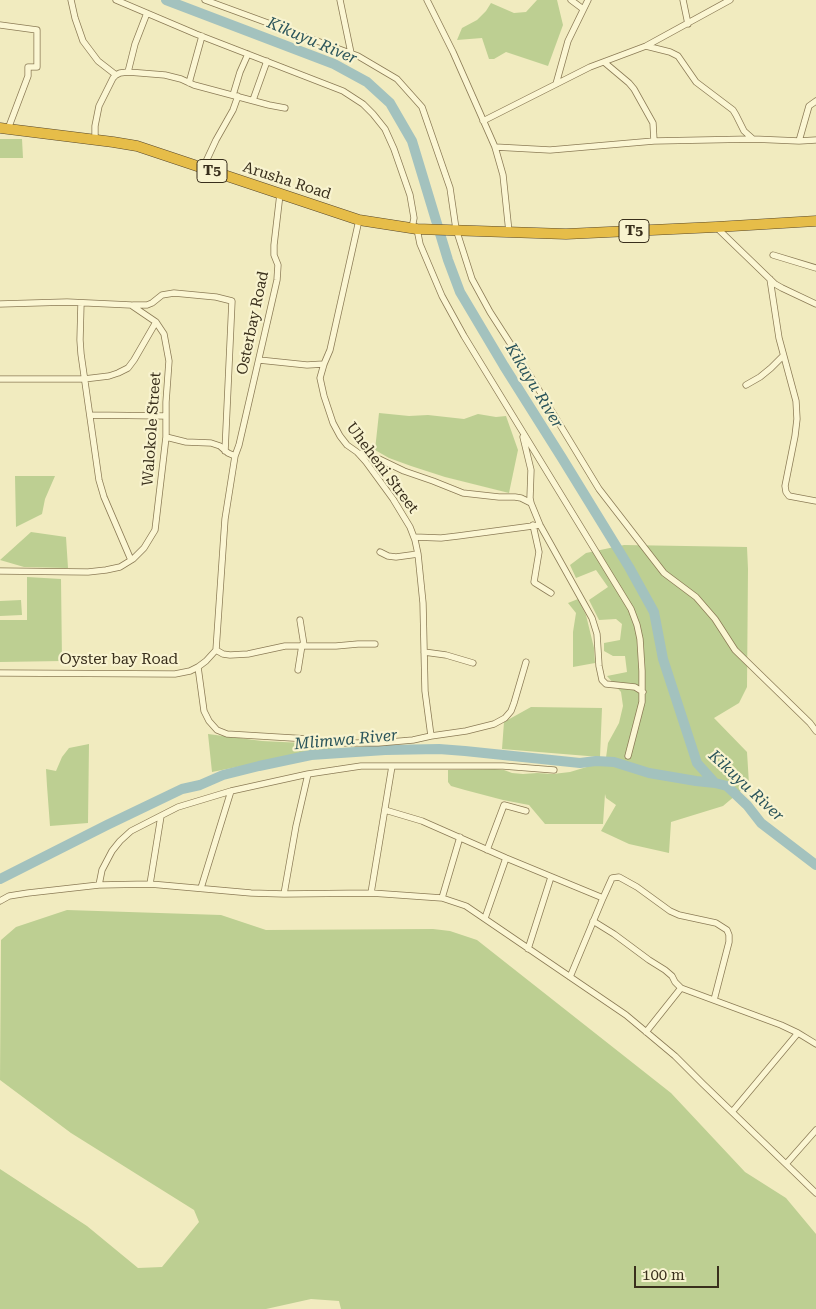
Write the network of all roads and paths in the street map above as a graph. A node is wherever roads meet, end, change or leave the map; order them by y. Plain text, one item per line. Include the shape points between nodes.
1 (71, 0) edge
2 (116, 0) edge
3 (205, 0) edge
4 (340, 0) edge
5 (428, 0) edge
6 (571, 0) edge
7 (588, 0) edge
8 (682, 0) edge
9 (730, 0) edge
10 (217, 2) edge
11 (583, 9) junction
12 (147, 13) junction
13 (688, 24) junction
14 (0, 25) edge
15 (202, 36) junction
16 (646, 46) junction
17 (351, 53) junction
18 (248, 54) junction
19 (267, 61) junction
20 (604, 62) junction
21 (128, 72) junction
22 (116, 75) junction
23 (189, 82) junction
24 (556, 84) junction
25 (235, 95) junction
26 (253, 100) junction
27 (816, 101) edge
28 (284, 108) dead end
29 (484, 121) junction
30 (4, 129) edge
31 (754, 139) junction
32 (95, 140) junction
33 (816, 140) edge
34 (654, 141) junction
35 (799, 141) junction
36 (495, 147) junction
37 (203, 168) junction
38 (280, 194) junction
39 (359, 220) junction
40 (816, 221) edge
41 (716, 227) junction
42 (416, 229) junction
43 (454, 229) junction
44 (509, 232) junction
45 (773, 255) dead end
46 (816, 268) edge
47 (770, 279) junction
48 (81, 303) junction
49 (816, 303) edge
50 (0, 304) edge
51 (131, 305) junction
52 (156, 322) junction
53 (783, 356) junction
54 (259, 360) junction
55 (324, 364) junction
56 (0, 379) edge
57 (84, 379) junction
58 (746, 385) dead end
59 (90, 415) junction
60 (166, 416) junction
61 (521, 430) junction
62 (166, 438) junction
63 (225, 451) junction
64 (357, 452) junction
65 (236, 456) junction
66 (816, 501) edge
67 (531, 504) junction
68 (537, 525) junction
69 (414, 538) junction
70 (380, 552) dead end
71 (418, 554) junction
72 (131, 560) junction
73 (0, 571) edge
74 (551, 593) dead end
75 (300, 620) dead end
76 (374, 644) dead end
77 (303, 645) junction
78 (216, 650) junction
79 (424, 652) junction
80 (474, 662) dead end
81 (526, 662) dead end
82 (198, 667) junction
83 (298, 670) dead end
84 (0, 673) edge
85 (642, 692) junction
86 (816, 731) edge
87 (431, 736) junction
88 (628, 756) dead end
89 (392, 766) junction
90 (554, 770) dead end
91 (308, 774) junction
92 (231, 791) junction
93 (385, 810) junction
94 (526, 811) dead end
95 (161, 816) junction
96 (460, 837) junction
97 (487, 850) junction
98 (506, 858) junction
99 (551, 877) junction
100 (150, 884) junction
101 (99, 885) junction
102 (201, 888) junction
103 (370, 893) junction
104 (284, 894) junction
105 (442, 898) junction
106 (603, 898) junction
107 (0, 901) edge
108 (485, 918) junction
109 (593, 921) junction
110 (528, 949) junction
111 (570, 977) junction
112 (681, 988) junction
113 (714, 1000) junction
114 (646, 1032) junction
115 (798, 1033) junction
116 (816, 1044) edge
117 (732, 1112) junction
118 (816, 1130) edge
119 (786, 1164) junction
120 (816, 1193) edge

1 - 22 street via 83,41 98,61
2 - 12 street
3 - 10 street
4 - 17 street
5 - 29 street
6 - 11 street
7 - 11 street
8 - 13 street
9 - 13 street
10 - 17 street
11 - 24 street via 568,41
12 - 15 street
12 - 21 street
13 - 16 street
14 - 30 street via 37,30 37,67 28,67 28,76
15 - 18 street
15 - 23 street
16 - 20 street
16 - 31 street via 678,56 696,82 733,110 744,131
17 - 43 street via 397,79 422,107 450,188
18 - 19 street
18 - 25 street
19 - 26 street
19 - 42 street via 343,91 373,114 385,129 406,181
20 - 24 street
20 - 34 street via 634,89 653,123
21 - 22 street
21 - 23 street via 165,75
22 - 32 street via 99,106
23 - 25 street
24 - 29 street
25 - 26 street
25 - 37 street via 233,110
26 - 28 street
27 - 35 street via 809,106
29 - 36 street
30 - 32 highway, Arusha Road / T5
31 - 34 street
31 - 35 street
32 - 37 highway, Arusha Road / T5 via 137,146
33 - 35 street
34 - 36 street via 550,150
36 - 44 street
37 - 38 highway, Arusha Road / T5
38 - 39 highway, Arusha Road / T5
38 - 54 street, Osterbay Road via 274,245 277,280
39 - 42 highway, Arusha Road / T5
39 - 55 street, Uheheni Street via 330,350
40 - 41 highway, T5
41 - 44 highway, T5 via 592,233
41 - 47 street
42 - 43 highway, T5
42 - 61 street via 442,296
43 - 44 highway, T5
43 - 86 street via 472,279 490,312 599,489 664,573 696,597 735,650
45 - 46 street
47 - 49 street
47 - 53 street
48 - 50 street
48 - 51 street
48 - 57 street
51 - 52 street
51 - 63 street via 147,305 162,295 174,293 232,301
52 - 57 street via 128,368 118,374
52 - 60 street, Walokole Street via 164,334 169,361
53 - 58 street
53 - 66 street via 796,401 797,419 786,492 789,496
54 - 55 street
54 - 65 street, Osterbay Road
55 - 64 street, Uheheni Street via 320,378 333,423 347,445
56 - 57 street
57 - 59 street
59 - 60 street
59 - 72 street via 99,480
60 - 62 street, Walokole Street
61 - 67 street via 531,470
61 - 85 street via 631,608 640,639
62 - 63 street via 211,443
62 - 72 street, Walokole Street via 155,530 144,548
63 - 65 street
64 - 67 street via 463,494 515,497
64 - 69 street, Uheheni Street via 393,499
65 - 78 street via 224,519
67 - 68 street
68 - 69 street via 441,538
68 - 74 street via 539,552 534,582
68 - 85 street via 592,618 602,680 606,684 633,686
69 - 71 street, Uheheni Street
70 - 71 street via 396,557
71 - 79 street, Uheheni Street
72 - 73 street, Walokole Street via 106,570 88,572
75 - 77 street
76 - 77 street
77 - 78 street via 230,656
77 - 83 street
78 - 82 street, Oyster bay Road
79 - 80 street
79 - 87 street, Uheheni Street
81 - 87 street via 511,711 505,718 466,731
82 - 84 street, Oyster bay Road via 175,674
82 - 87 street via 204,712 217,730 227,734 378,744
85 - 88 street via 640,713
89 - 90 street via 503,766
89 - 91 street via 361,766
89 - 93 street
91 - 92 street
91 - 104 street
92 - 95 street via 178,807
92 - 102 street
93 - 96 street
93 - 103 street
94 - 97 street via 504,805
95 - 100 street
95 - 101 street via 131,831 120,841 102,870
96 - 97 street
96 - 105 street
97 - 98 street
98 - 99 street
98 - 108 street
99 - 106 street
99 - 110 street
100 - 101 street
100 - 102 street
101 - 107 street via 9,896
102 - 104 street
103 - 104 street
103 - 105 street
105 - 108 street via 466,906
106 - 109 street
106 - 113 street via 612,878 619,877 670,911 716,923 727,930 729,942
108 - 110 street
109 - 111 street
109 - 112 street via 665,970
110 - 111 street
111 - 114 street
112 - 113 street
112 - 114 street
113 - 115 street
114 - 117 street
115 - 116 street
115 - 117 street
117 - 119 street
118 - 119 street
119 - 120 street

